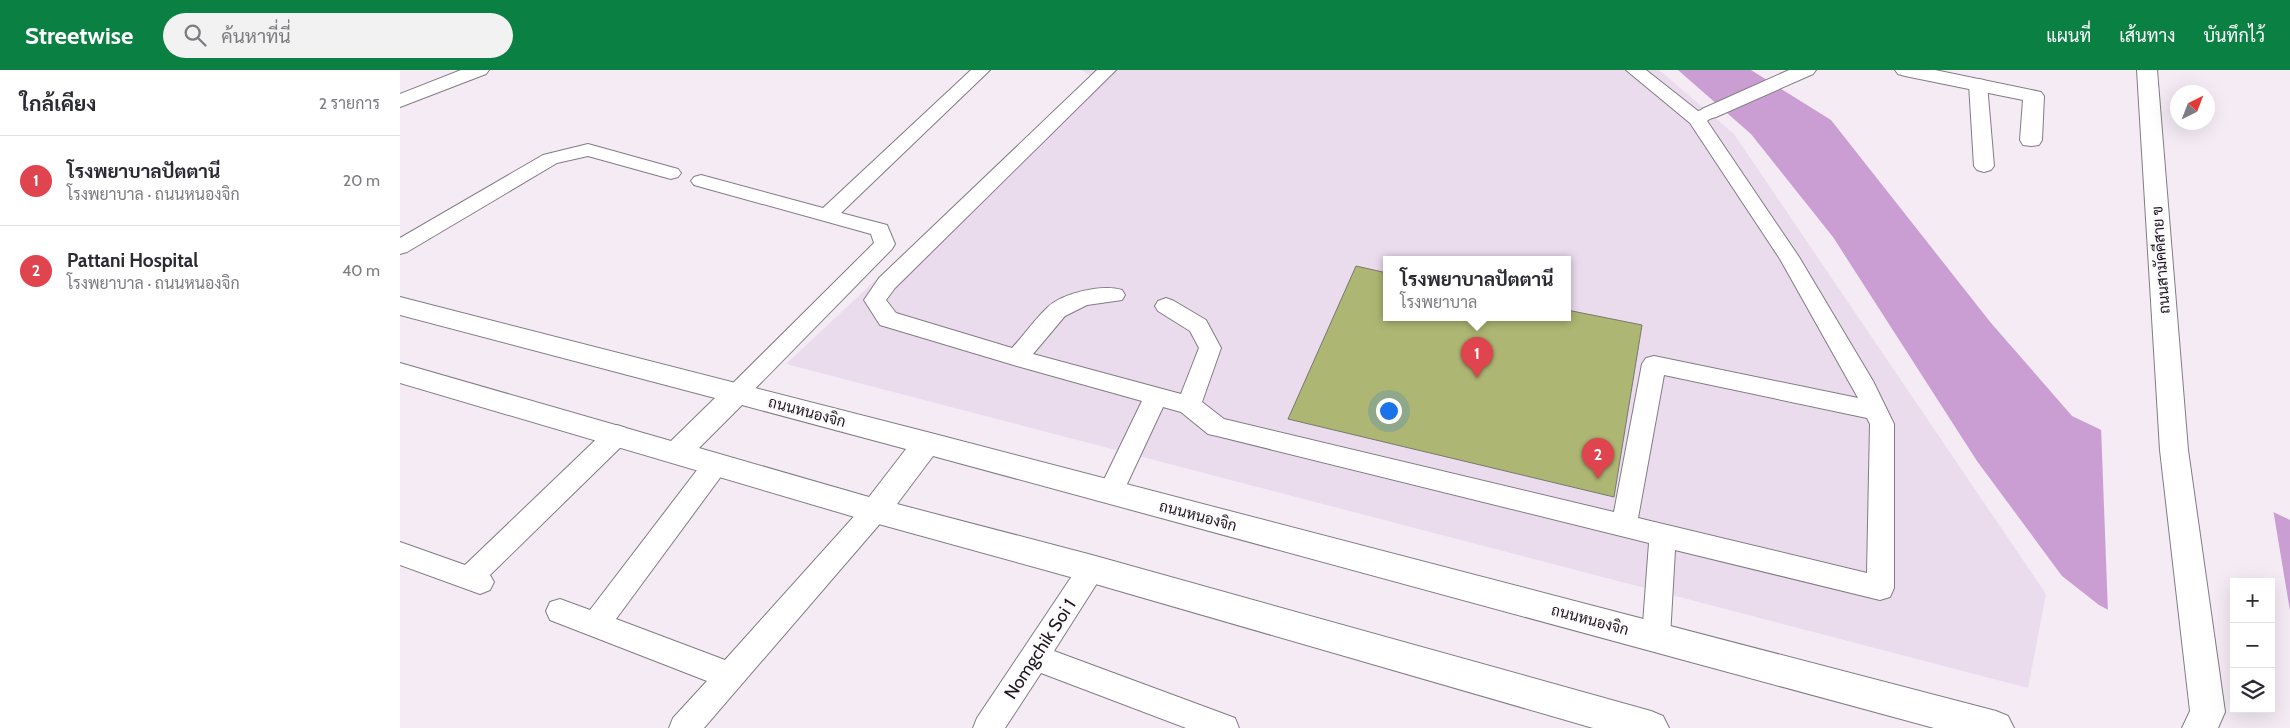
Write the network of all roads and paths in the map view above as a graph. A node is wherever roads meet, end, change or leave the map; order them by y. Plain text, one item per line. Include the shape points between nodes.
1 (479, 70) edge
2 (981, 70) edge
3 (1107, 70) edge
4 (1635, 70) edge
5 (1806, 70) edge
6 (1905, 70) edge
7 (2147, 70) edge
8 (1978, 84) junction
9 (400, 101) edge
10 (1703, 116) junction
11 (2032, 140) dead end
12 (1984, 166) dead end
13 (671, 173) dead end
14 (701, 181) dead end
15 (826, 216) junction
16 (400, 247) edge
17 (1114, 294) dead end
18 (400, 306) edge
19 (1166, 306) dead end
20 (1017, 358) junction
21 (400, 373) edge
22 (736, 394) junction
23 (1156, 397) junction
24 (1189, 405) junction
25 (1876, 412) junction
26 (617, 435) junction
27 (927, 443) junction
28 (678, 452) junction
29 (716, 464) junction
30 (1111, 492) junction
31 (875, 511) junction
32 (1624, 526) junction
33 (1663, 536) junction
34 (400, 554) edge
35 (1092, 569) junction
36 (560, 611) dead end
37 (596, 624) junction
38 (1656, 637) junction
39 (1034, 657) junction
40 (730, 676) junction
41 (2208, 716) edge
42 (994, 726) edge
43 (684, 728) edge
44 (1224, 728) edge
45 (1652, 728) edge
46 (1996, 728) edge

1 - 9 main road
2 - 15 lane
3 - 20 lane via 887,283 875,300 888,319
4 - 10 lane
5 - 10 main road
6 - 8 main road
7 - 41 main road, ถนนสามัคคีสาย ข via 2174,450
8 - 11 main road via 2034,96
8 - 12 lane
10 - 25 lane via 1865,387
13 - 16 lane via 588,150 550,159
14 - 15 lane
15 - 22 lane via 880,230 885,244
17 - 20 lane via 1084,298 1057,311
18 - 22 main road, ถนนหนองจิก
19 - 24 lane via 1198,326 1210,348
20 - 23 lane
21 - 26 main road
22 - 27 main road, ถนนหนองจิก
22 - 28 main road
23 - 24 lane
23 - 30 lane
24 - 32 lane via 1217,427
25 - 32 lane via 1654,364
25 - 33 lane via 1882,424 1880,588
26 - 28 main road
26 - 34 lane via 474,580
27 - 30 main road, ถนนหนองจิก
27 - 31 main road
28 - 29 main road
29 - 31 main road
29 - 37 lane
30 - 38 main road, ถนนหนองจิก
31 - 35 main road
31 - 40 lane
32 - 33 lane
33 - 38 lane
35 - 39 lane, Nomgchik Soi 1
35 - 45 main road
36 - 37 lane
37 - 40 lane
38 - 46 main road, ถนนหนองจิก
39 - 42 lane, Nomgchik Soi 1
39 - 44 lane
40 - 43 lane

